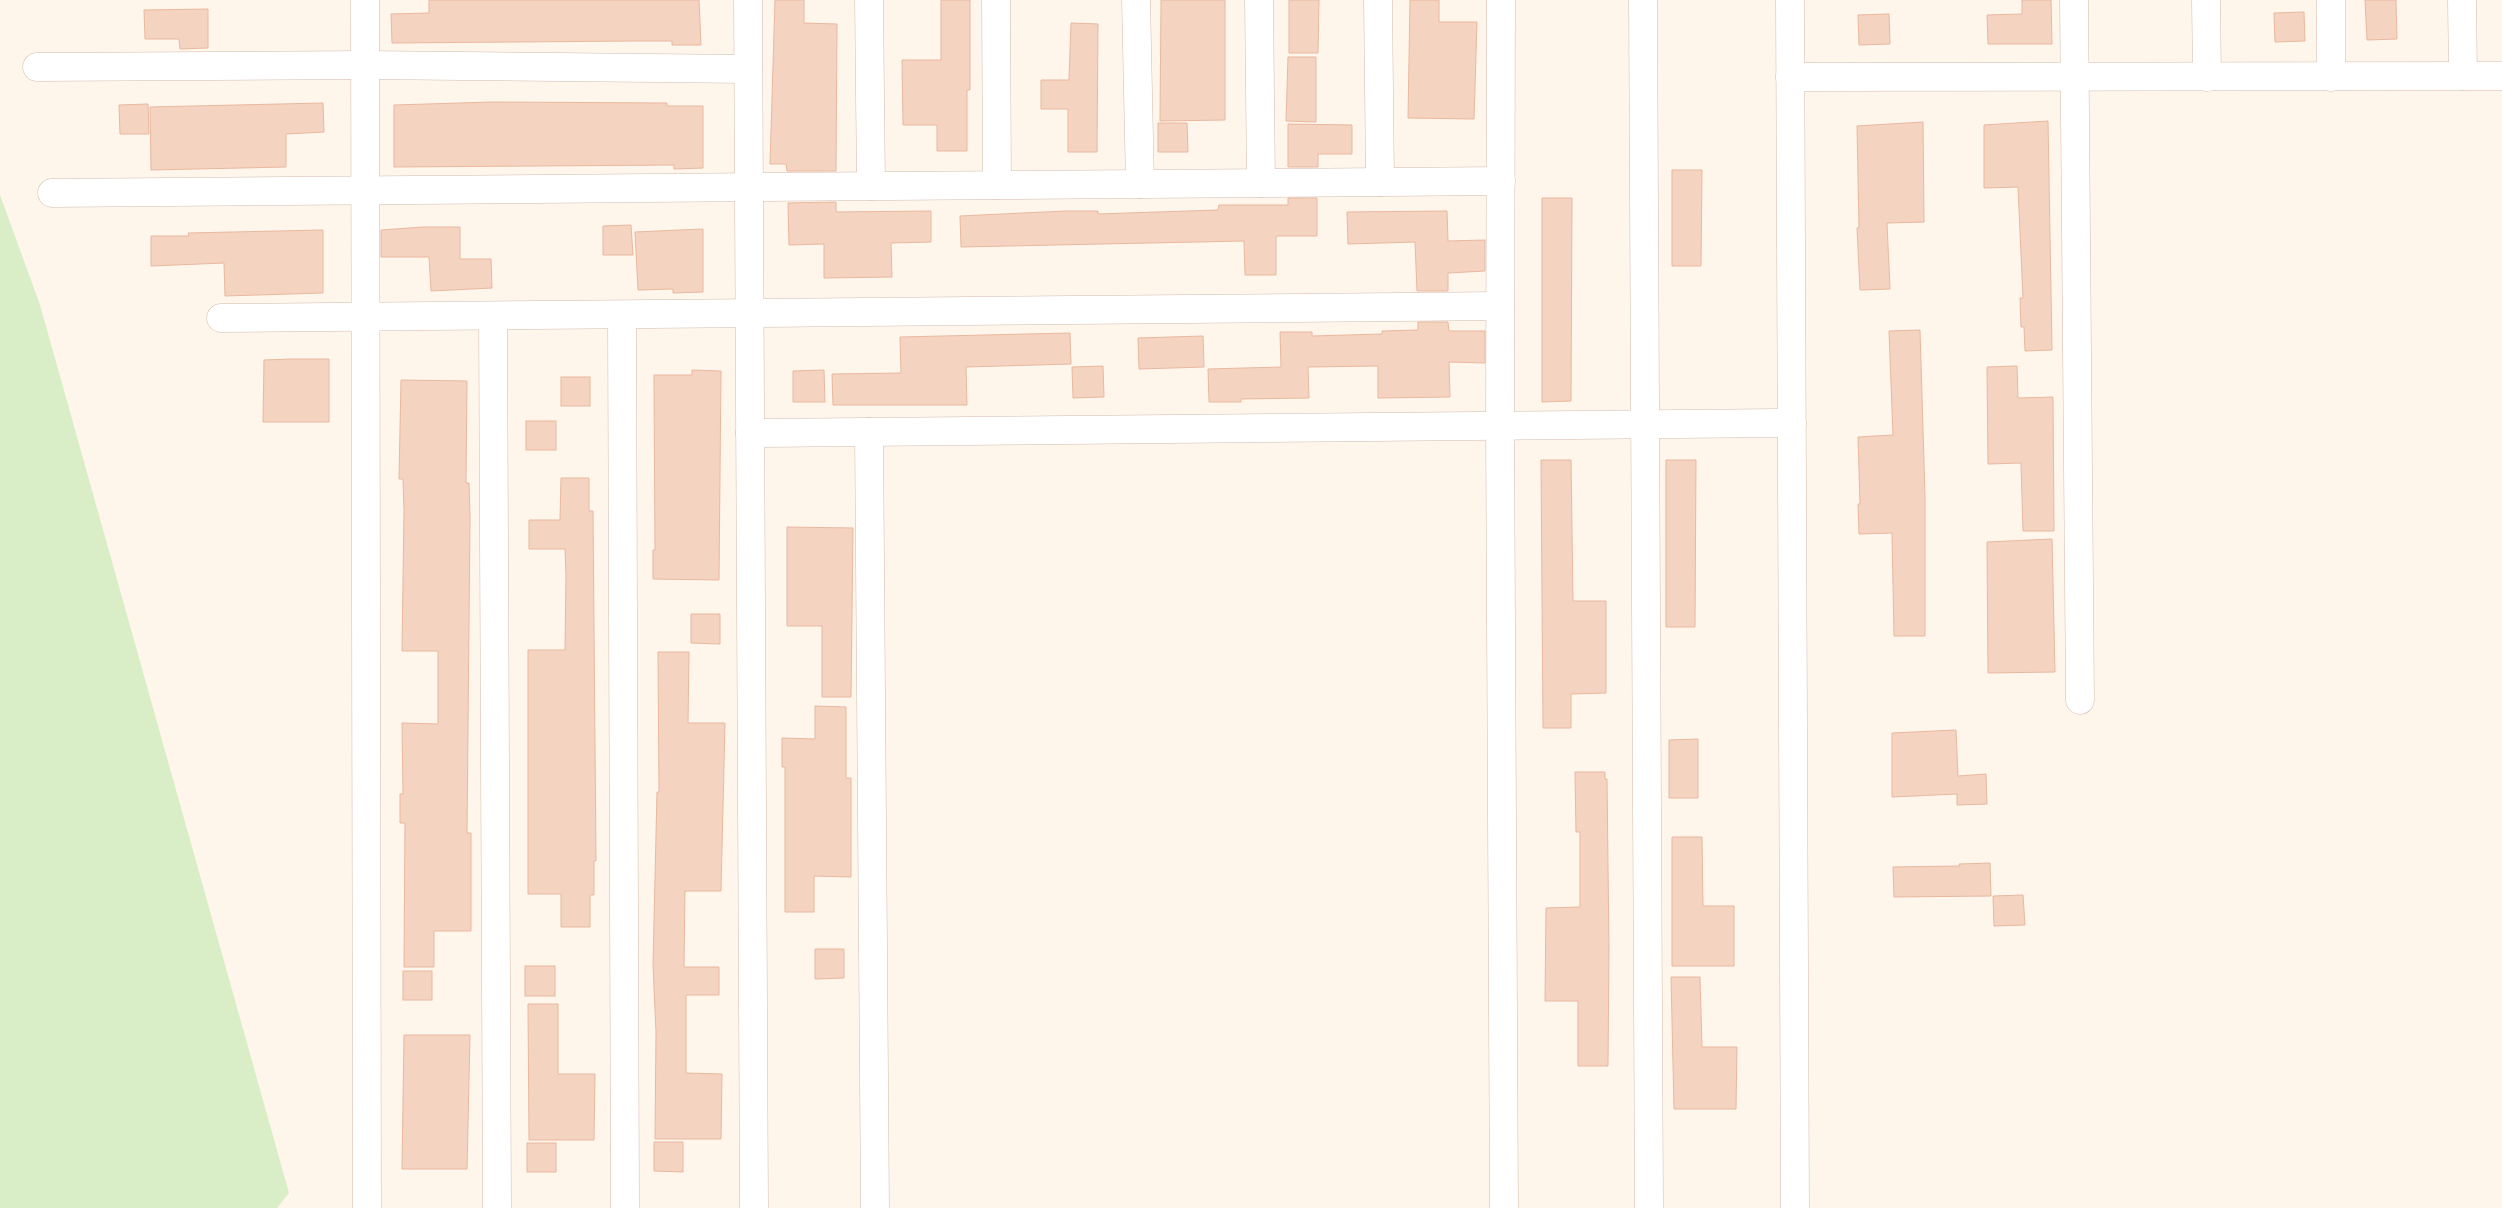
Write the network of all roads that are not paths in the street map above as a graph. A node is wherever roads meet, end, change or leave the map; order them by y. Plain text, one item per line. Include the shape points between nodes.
1 (365, 0) edge
2 (748, 0) edge
3 (869, 0) edge
4 (996, 0) edge
5 (1136, 0) edge
6 (1260, 0) edge
7 (1378, 0) edge
8 (1501, 0) edge
9 (1643, 0) edge
10 (1790, 0) edge
11 (2074, 0) edge
12 (2206, 0) edge
13 (2331, 0) edge
14 (2462, 0) edge
15 (366, 65) junction
16 (38, 67) dead end
17 (748, 69) junction
18 (2075, 76) junction
19 (2463, 76) junction
20 (2502, 76) edge
21 (1790, 77) junction
22 (2207, 77) junction
23 (2331, 77) junction
24 (1501, 181) junction
25 (1380, 182) junction
26 (1261, 183) junction
27 (1140, 184) junction
28 (997, 185) junction
29 (871, 186) junction
30 (749, 187) junction
31 (366, 191) junction
32 (52, 194) dead end
33 (1500, 306) junction
34 (622, 314) junction
35 (750, 314) junction
36 (493, 316) junction
37 (366, 317) junction
38 (221, 318) dead end
39 (1792, 423) junction
40 (1645, 425) junction
41 (1500, 426) junction
42 (869, 432) junction
43 (750, 433) junction
44 (2080, 700) dead end
45 (368, 1208) edge
46 (497, 1208) edge
47 (625, 1208) edge
48 (754, 1208) edge
49 (875, 1208) edge
50 (1504, 1208) edge
51 (1648, 1208) edge
52 (1795, 1208) edge

1 - 15 street
2 - 17 street
3 - 29 street
4 - 28 street
5 - 27 street
6 - 26 street
7 - 25 street
8 - 24 street
9 - 40 street
10 - 21 street
11 - 18 street
12 - 22 street
13 - 23 street
14 - 19 street
15 - 16 street
15 - 17 street
15 - 31 street
17 - 30 street
18 - 21 street
18 - 22 street
18 - 44 street
19 - 20 street
19 - 23 street
21 - 39 street
22 - 23 street
24 - 25 street
24 - 33 street
25 - 26 street
26 - 27 street
27 - 28 street
28 - 29 street
29 - 30 street
30 - 31 street
30 - 35 street
31 - 32 street
31 - 37 street
33 - 35 street
33 - 41 street
34 - 35 street
34 - 36 street
34 - 47 street
35 - 43 street
36 - 37 street
36 - 46 street
37 - 38 street
37 - 45 street
39 - 40 street
39 - 52 street
40 - 41 street
40 - 51 street
41 - 42 street
41 - 50 street
42 - 43 street
42 - 49 street
43 - 48 street

